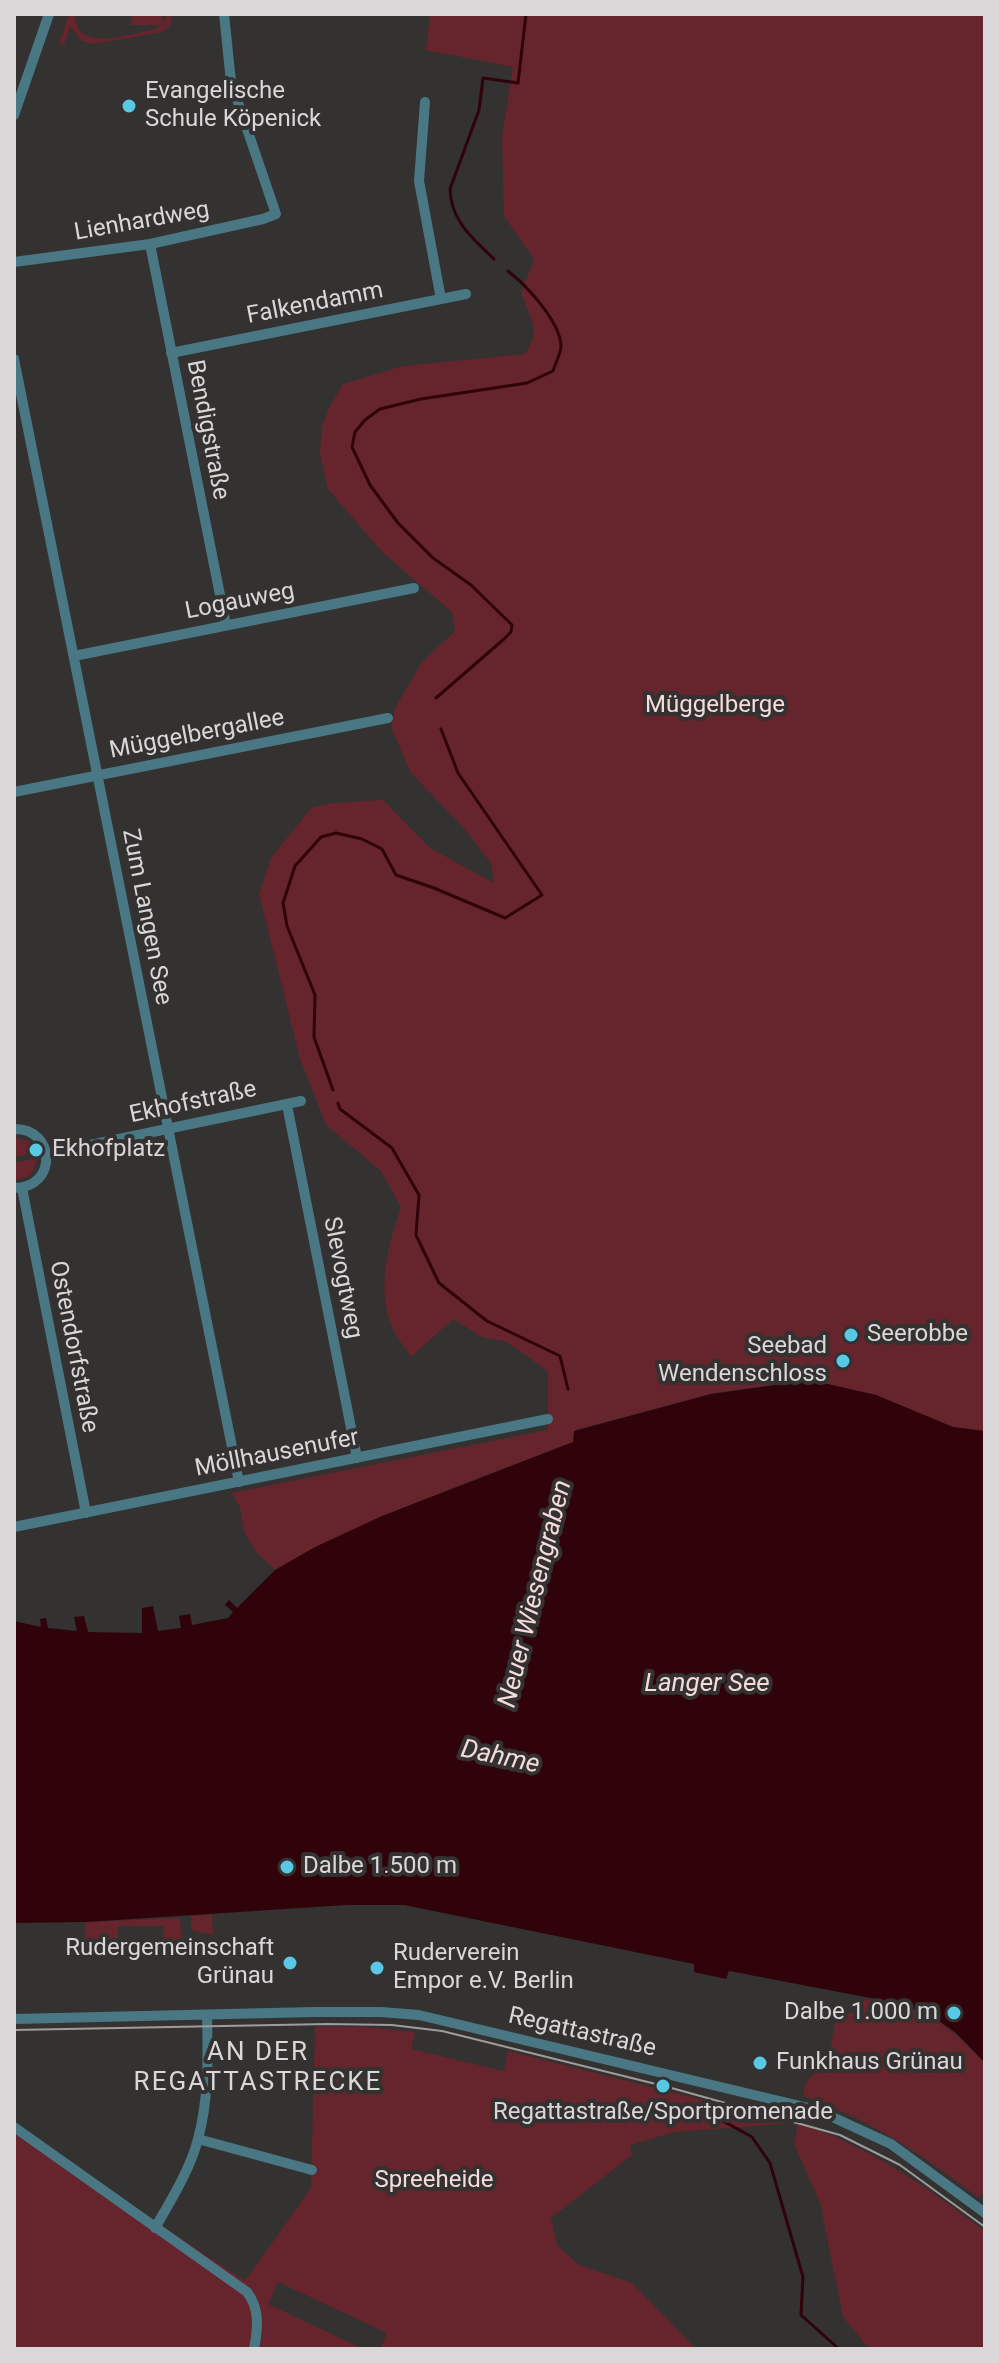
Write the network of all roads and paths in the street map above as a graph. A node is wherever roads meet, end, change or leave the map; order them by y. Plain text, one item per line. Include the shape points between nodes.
1 (49, 14) edge
2 (224, 14) edge
3 (425, 102) dead end
4 (14, 115) edge
5 (150, 244) junction
6 (14, 262) edge
7 (466, 294) dead end
8 (441, 299) junction
9 (171, 353) junction
10 (14, 359) edge
11 (414, 588) dead end
12 (226, 625) junction
13 (74, 656) junction
14 (388, 718) dead end
15 (98, 775) junction
16 (14, 792) edge
17 (301, 1101) dead end
18 (287, 1105) junction
19 (14, 1129) edge
20 (167, 1129) junction
21 (47, 1154) junction
22 (18, 1188) edge
23 (548, 1419) dead end
24 (357, 1458) junction
25 (239, 1482) junction
26 (86, 1513) junction
27 (14, 1527) edge
28 (207, 2015) junction
29 (14, 2019) edge
30 (14, 2127) edge
31 (198, 2139) junction
32 (312, 2170) dead end
33 (985, 2213) edge
34 (155, 2228) junction
35 (254, 2349) edge

1 - 4 street
2 - 5 street, Lienhardweg via 231,82 276,214
3 - 8 street via 419,181
5 - 6 street, Lienhardweg
5 - 9 street, Bendigstraße
7 - 8 street, Falkendamm
8 - 9 street, Falkendamm
9 - 12 street, Bendigstraße
10 - 13 street, Zum Langen See
11 - 12 street, Logauweg
12 - 13 street, Logauweg
13 - 15 street, Zum Langen See
14 - 15 street, Müggelbergallee
15 - 16 street, Müggelbergallee
15 - 20 street, Zum Langen See
17 - 18 street, Ekhofstraße
18 - 20 street, Ekhofstraße
18 - 24 street, Slevogtweg
19 - 21 street via 38,1137
20 - 21 street, Ekhofstraße
20 - 25 street, Zum Langen See
21 - 22 street via 38,1180
22 - 26 street, Ostendorfstraße
23 - 24 street, Möllhausenufer
24 - 25 street, Möllhausenufer
25 - 26 street, Möllhausenufer
26 - 27 street, Möllhausenufer
28 - 29 street, Regattastraße
28 - 31 street via 206,2092
28 - 33 street, Regattastraße via 419,2015 798,2105 891,2144
30 - 34 street
31 - 32 street
31 - 34 street
34 - 35 street via 247,2292 257,2311

